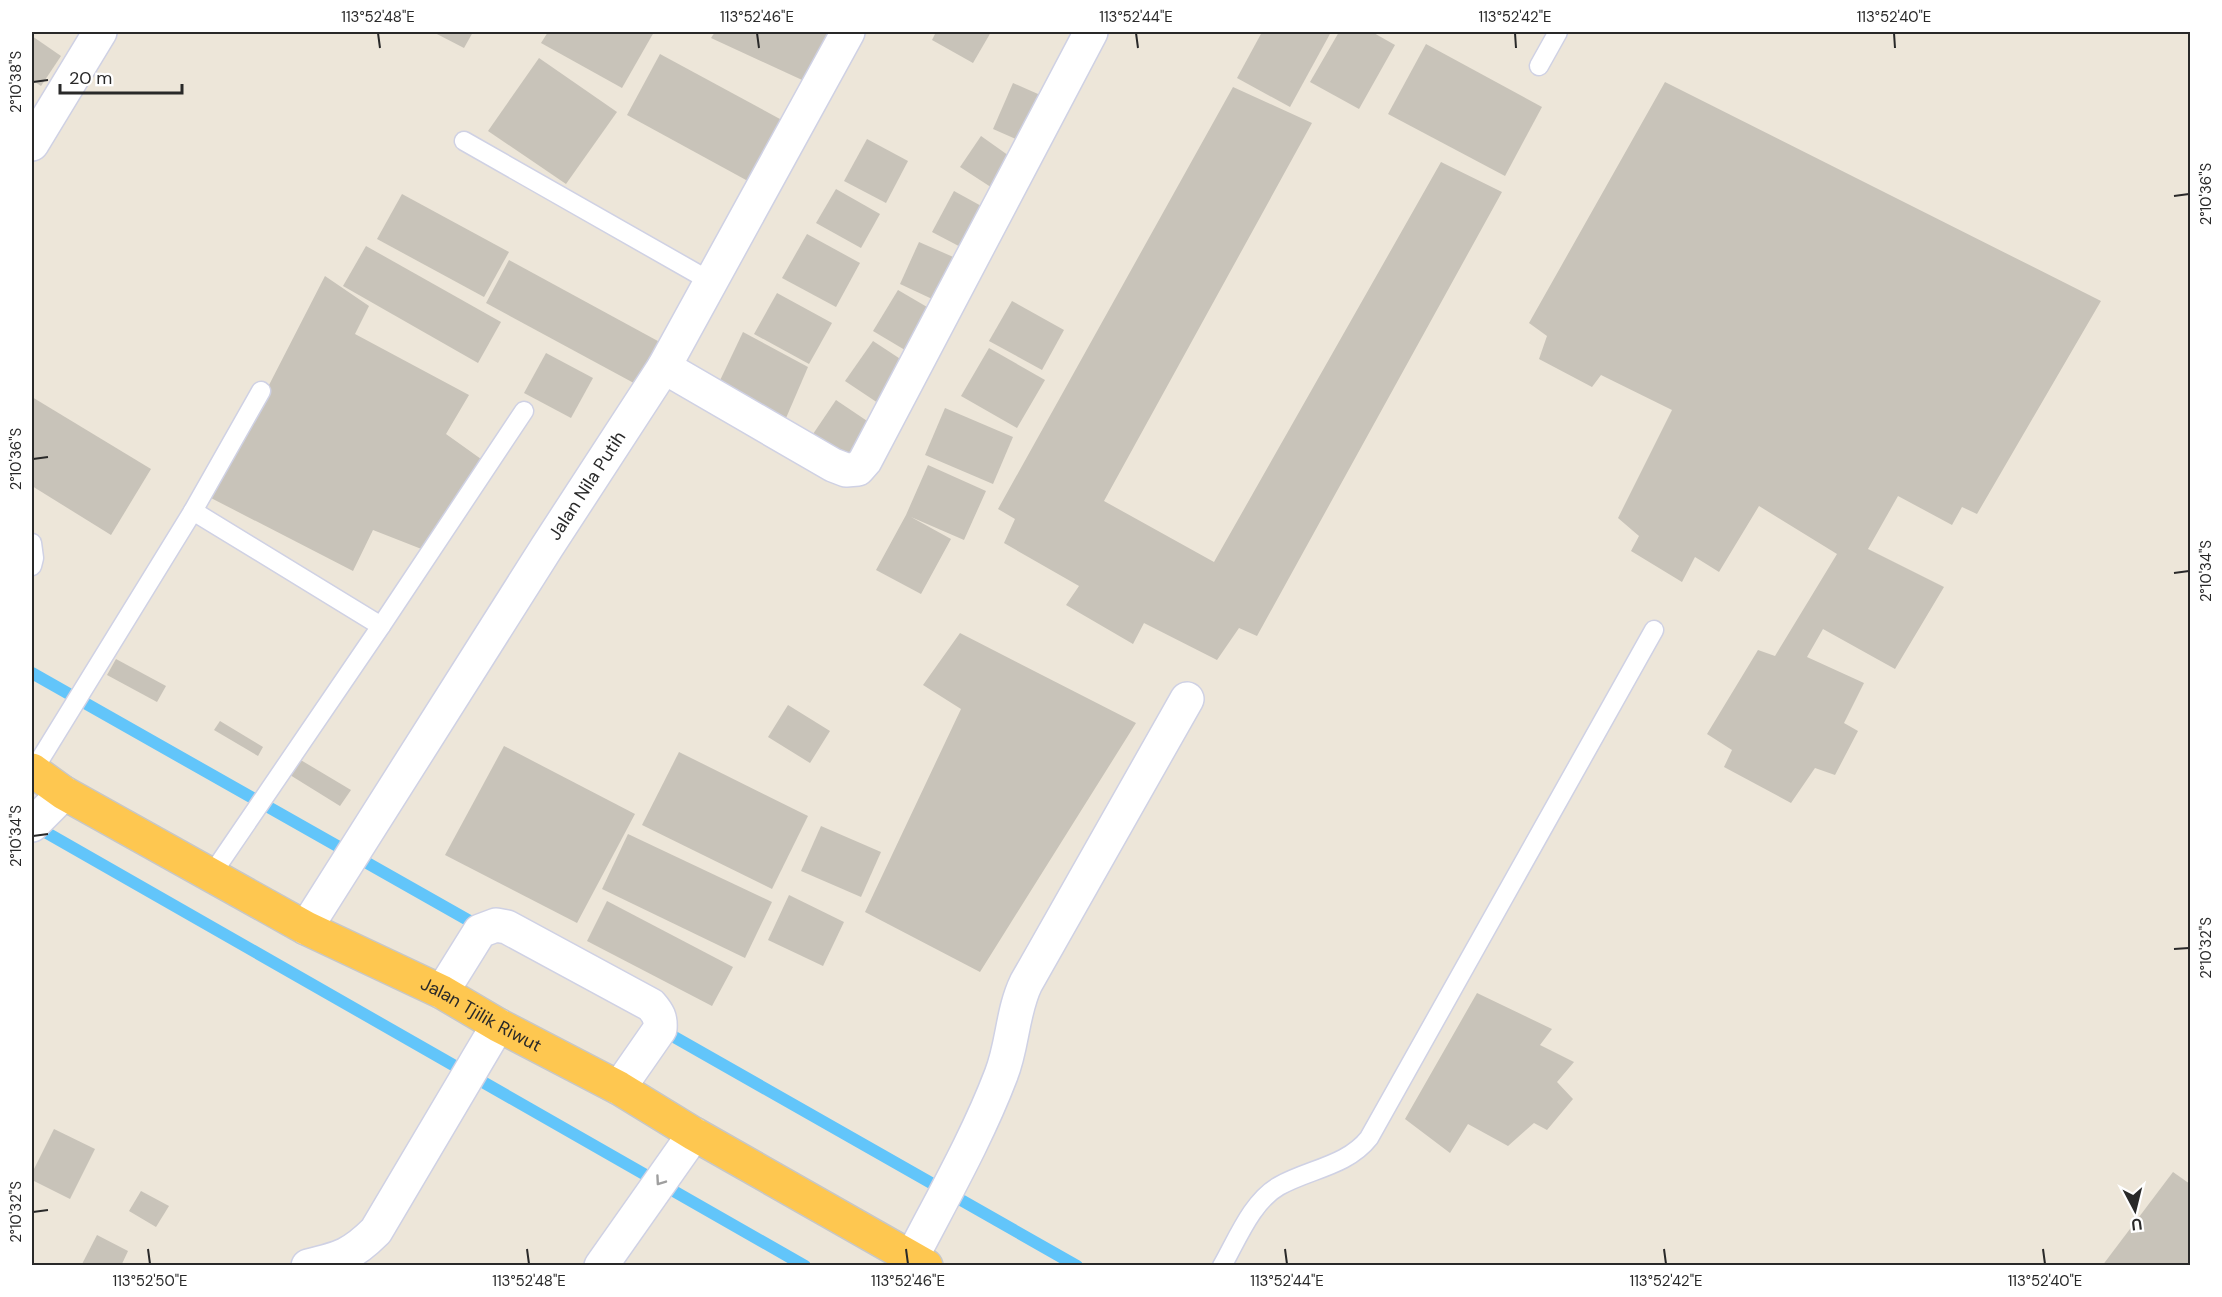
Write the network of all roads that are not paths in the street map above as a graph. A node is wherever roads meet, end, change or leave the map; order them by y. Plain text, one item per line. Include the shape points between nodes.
1 (100, 32) edge
2 (848, 32) edge
3 (1091, 32) edge
4 (1558, 32) edge
5 (1539, 66) dead end
6 (464, 141) dead end
7 (32, 144) edge
8 (710, 281) junction
9 (664, 367) junction
10 (261, 391) dead end
11 (524, 411) dead end
12 (193, 511) junction
13 (32, 543) edge
14 (32, 566) edge
15 (381, 626) junction
16 (1654, 630) dead end
17 (1187, 699) dead end
18 (32, 770) edge
19 (64, 792) junction
20 (32, 825) edge
21 (212, 874) junction
22 (306, 928) junction
23 (442, 992) junction
24 (498, 1025) junction
25 (619, 1088) junction
26 (694, 1134) junction
27 (352, 1257) edge
28 (919, 1261) edge
29 (308, 1266) edge
30 (601, 1266) edge
31 (1222, 1266) edge

1 - 7 street
2 - 8 street, Jalan Nila Putih
3 - 9 street via 858,469 833,465
4 - 5 lane
6 - 8 lane
8 - 9 street, Jalan Nila Putih
9 - 22 street, Jalan Nila Putih
10 - 12 lane
11 - 15 lane
12 - 15 lane
12 - 18 lane
13 - 14 lane
15 - 21 lane
16 - 31 lane via 1369,1138 1351,1156 1278,1186 1254,1212
17 - 28 street via 1026,983 992,1100
18 - 19 highway, Jalan Tjilik Riwut
19 - 20 street
19 - 21 highway, Jalan Tjilik Riwut
21 - 22 highway, Jalan Tjilik Riwut
22 - 23 highway, Jalan Tjilik Riwut
23 - 24 highway, Jalan Tjilik Riwut
23 - 25 street via 483,929 502,925 518,932 651,1005 658,1013 660,1029
24 - 25 highway, Jalan Tjilik Riwut
24 - 27 street via 376,1231
25 - 26 highway, Jalan Tjilik Riwut
26 - 28 highway, Jalan Tjilik Riwut
26 -> 30 street
27 - 29 street

